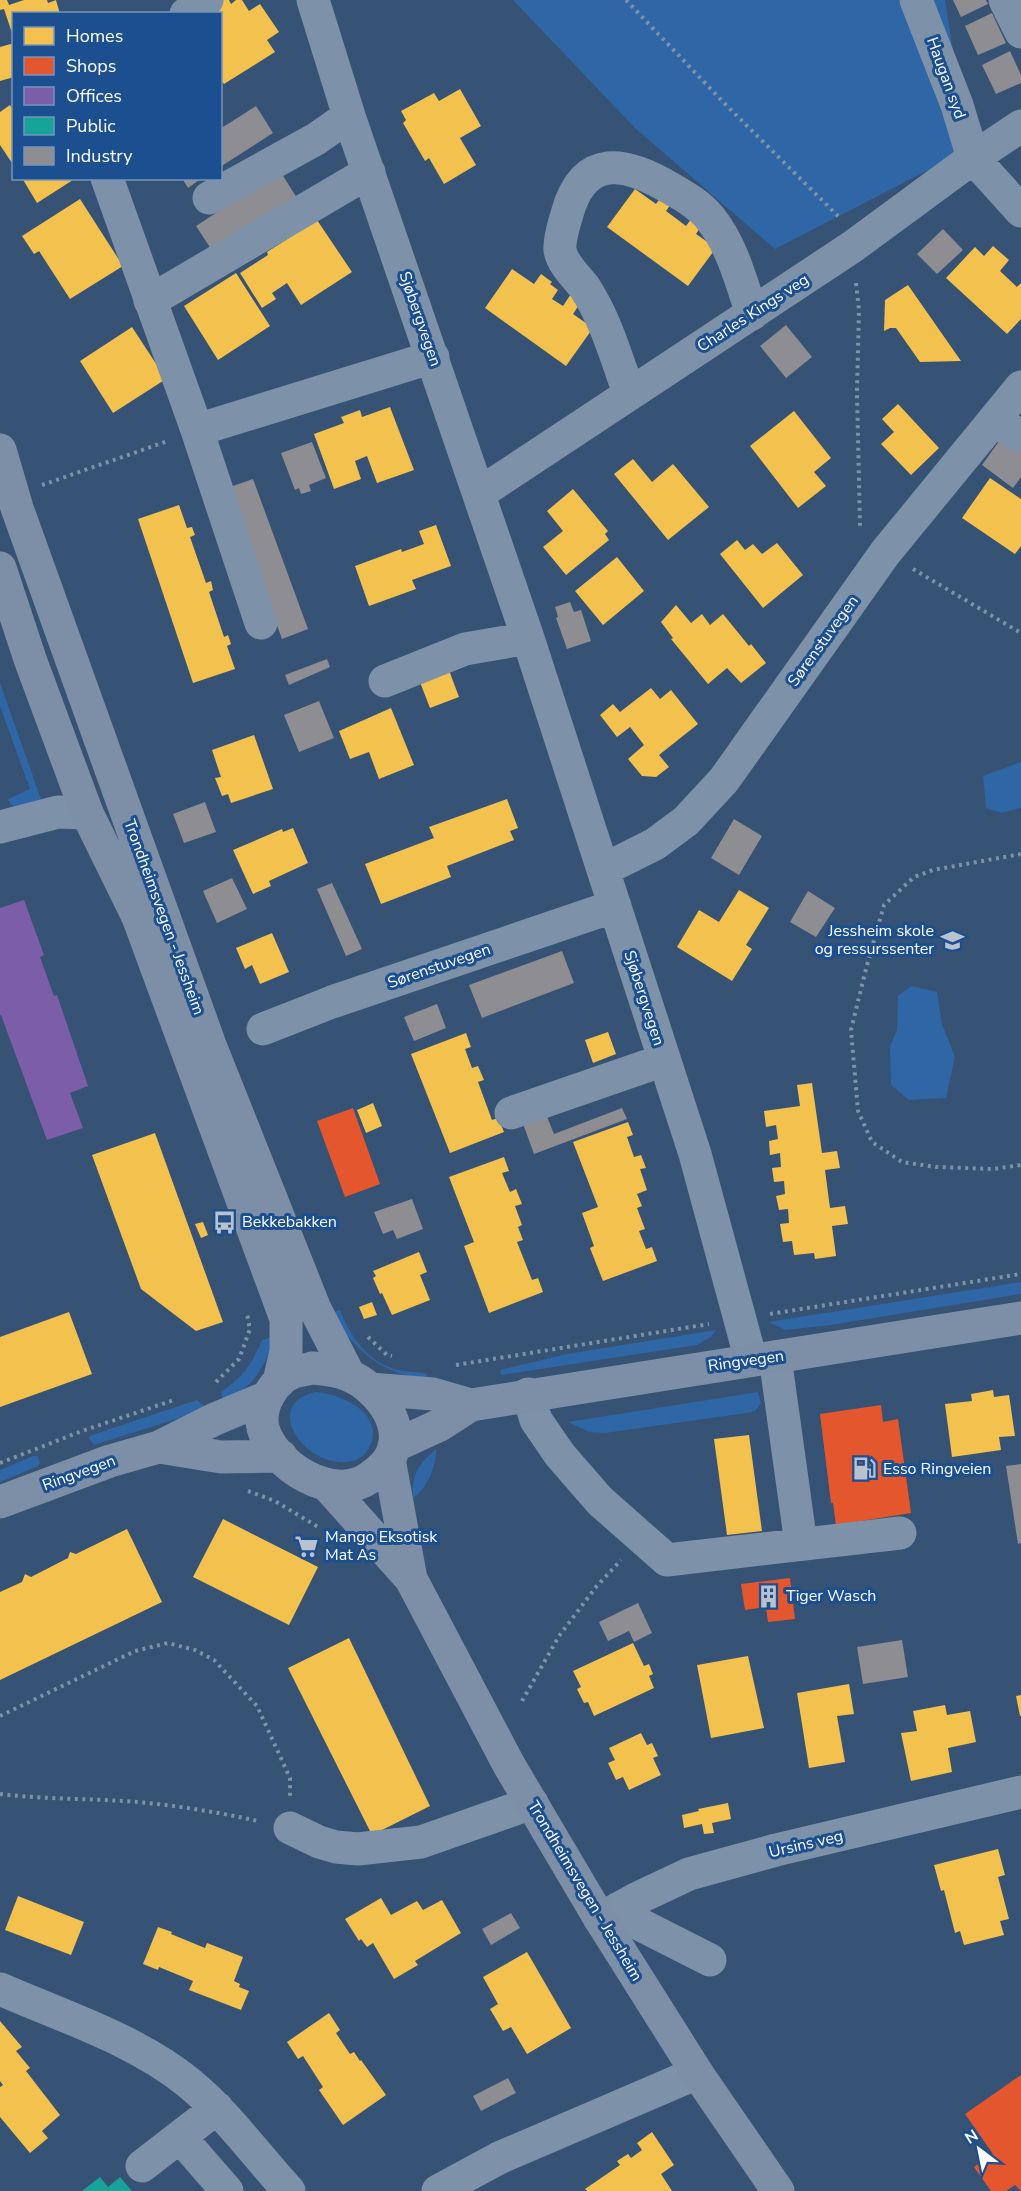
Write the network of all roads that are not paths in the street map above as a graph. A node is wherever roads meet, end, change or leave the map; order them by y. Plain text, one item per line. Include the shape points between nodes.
1 (207, 0) edge
2 (314, 0) edge
3 (916, 0) edge
4 (1005, 0) edge
5 (189, 12) edge
6 (1021, 33) edge
7 (350, 116) junction
8 (1021, 126) edge
9 (973, 158) junction
10 (369, 172) junction
11 (108, 180) edge
12 (209, 198) dead end
13 (1021, 211) edge
14 (150, 301) junction
15 (752, 314) junction
16 (433, 357) junction
17 (1020, 390) edge
18 (629, 393) junction
19 (1008, 428) edge
20 (197, 430) junction
21 (0, 450) edge
22 (480, 493) junction
23 (0, 568) edge
24 (261, 623) dead end
25 (528, 638) junction
26 (385, 681) dead end
27 (87, 813) junction
28 (0, 827) edge
29 (603, 870) junction
30 (615, 906) junction
31 (264, 1029) dead end
32 (664, 1060) junction
33 (511, 1113) dead end
34 (1021, 1318) edge
35 (763, 1359) junction
36 (359, 1382) junction
37 (274, 1389) junction
38 (528, 1394) junction
39 (471, 1405) junction
40 (159, 1447) junction
41 (392, 1453) junction
42 (281, 1456) junction
43 (326, 1484) junction
44 (0, 1502) edge
45 (900, 1533) dead end
46 (801, 1544) junction
47 (411, 1579) junction
48 (1021, 1792) edge
49 (532, 1803) junction
50 (290, 1828) road end
51 (609, 1914) junction
52 (710, 1960) dead end
53 (0, 1989) edge
54 (697, 2073) junction
55 (217, 2108) junction
56 (180, 2137) junction
57 (142, 2166) dead end
58 (226, 2191) edge
59 (289, 2191) edge
60 (438, 2191) edge
61 (778, 2191) edge

1 - 5 street
2 - 7 street, Sjøbergvegen
3 - 9 street, Haugan syd
4 - 6 street
7 - 10 street, Sjøbergvegen
7 - 12 street
8 - 9 street, Charles Kings veg
9 - 13 street
9 - 15 street, Charles Kings veg
10 - 14 street
10 - 16 street, Sjøbergvegen
11 - 14 street
14 - 20 street
15 - 18 street, Charles Kings veg
15 - 18 street via 737,267 710,217 686,197 643,174 614,166 598,170 586,180 570,205 560,248 609,334
16 - 20 street
16 - 22 street, Sjøbergvegen
17 - 19 street, Sørenstuvegen
18 - 22 street, Charles Kings veg
19 - 29 street, Sørenstuvegen via 885,553 724,780 686,821 655,844
20 - 24 street
21 - 36 main road, Trondheimsvegen - Jessheim via 17,508 210,1045 315,1309
22 - 25 street, Sjøbergvegen
23 - 27 main road, Trondheimsvegen - Jessheim
25 - 26 street via 465,649
25 - 29 street, Sjøbergvegen
27 - 28 street via 58,812
27 - 37 main road, Trondheimsvegen - Jessheim via 138,917 285,1318 286,1351
29 - 30 street, Sjøbergvegen
30 - 31 street, Sørenstuvegen
30 - 32 street, Sjøbergvegen
32 - 33 street
32 - 35 street, Sjøbergvegen via 741,1319
34 - 35 main road, Ringvegen
35 - 38 main road, Ringvegen
35 - 46 street, Sjøbergvegen
36 - 37 main road via 332,1370 312,1368 293,1372
36 - 39 main road, Ringvegen via 433,1394
36 - 41 main road via 389,1412 394,1426
37 - 40 main road, Ringvegen
37 - 42 main road via 262,1411 263,1428
38 - 39 main road, Ringvegen
38 - 46 street via 536,1420 560,1455 600,1501 667,1560
39 - 41 main road, Ringvegen
40 - 42 main road, Ringvegen via 220,1456
40 - 44 main road, Ringvegen
41 - 43 main road via 379,1471 361,1483
41 - 47 main road, Trondheimsvegen - Jessheim
42 - 43 main road via 312,1480
43 - 47 main road, Trondheimsvegen - Jessheim
45 - 46 street
47 - 49 main road, Trondheimsvegen - Jessheim
48 - 51 street, Ursins veg via 689,1874
49 - 50 street via 421,1842 358,1849 319,1842
49 - 51 main road, Trondheimsvegen - Jessheim
51 - 52 street via 641,1925
51 - 54 main road, Trondheimsvegen - Jessheim
53 - 55 street via 161,2062
54 - 60 street via 499,2158
54 - 61 main road, Trondheimsvegen - Jessheim
55 - 56 street
55 - 59 street
56 - 57 street
56 - 58 street

